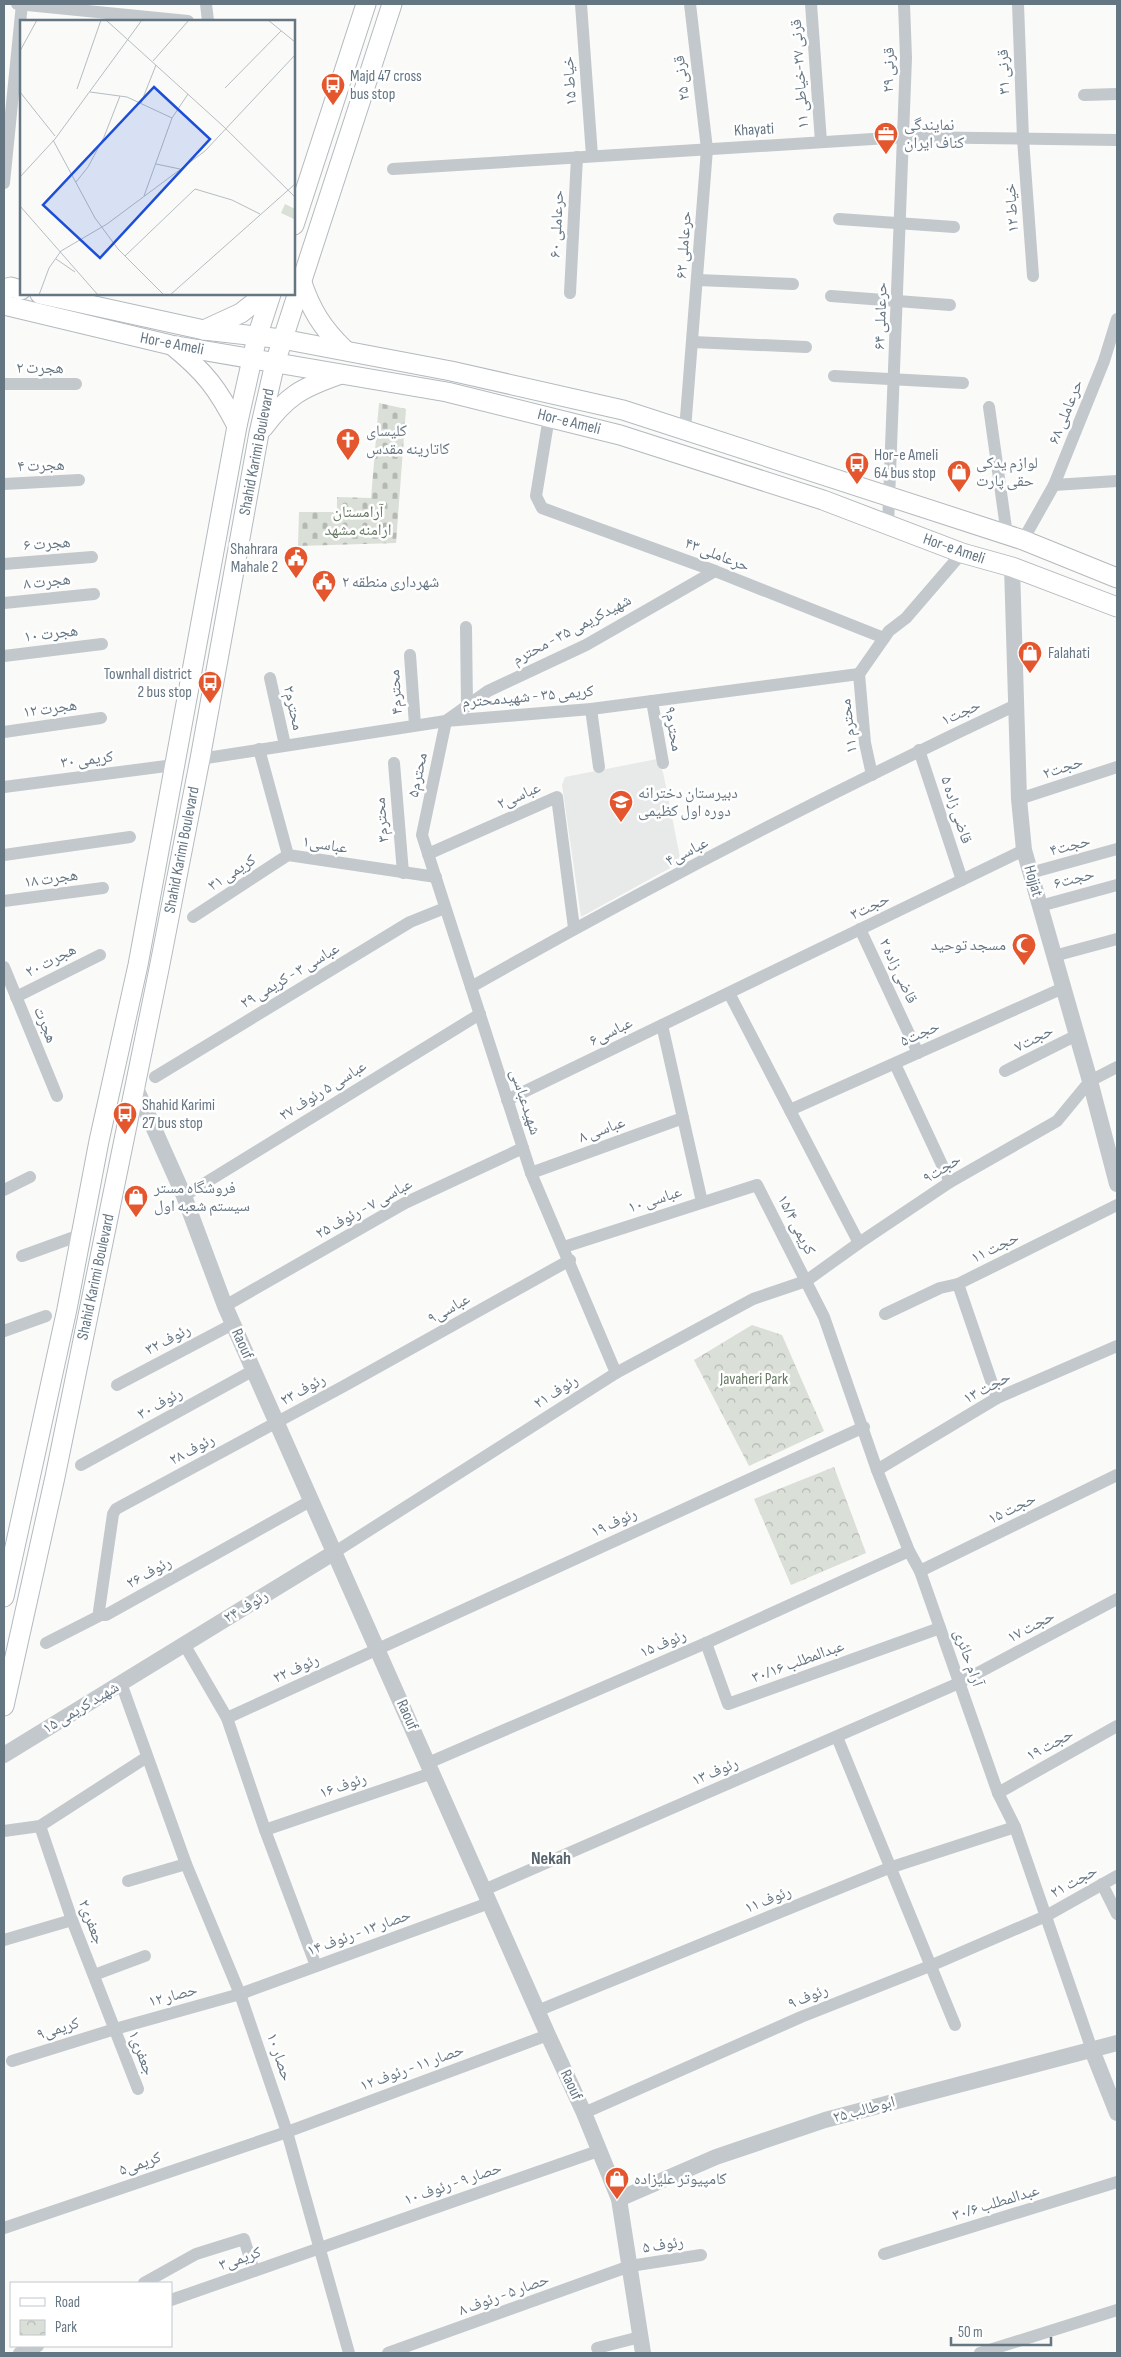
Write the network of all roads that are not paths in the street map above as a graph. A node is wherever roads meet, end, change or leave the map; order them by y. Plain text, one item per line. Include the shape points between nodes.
1 (17, 4) edge
2 (22, 4) edge
3 (206, 4) edge
4 (366, 4) edge
5 (392, 4) edge
6 (581, 4) edge
7 (690, 4) edge
8 (811, 4) edge
9 (904, 4) edge
10 (1018, 4) edge
11 (21, 20) edge
12 (178, 20) edge
13 (208, 20) edge
14 (20, 29) edge
15 (1117, 94) edge
16 (1084, 95) dead end
17 (904, 137) junction
18 (1023, 139) junction
19 (1117, 140) edge
20 (821, 142) junction
21 (11, 143) edge
22 (707, 149) junction
23 (592, 156) junction
24 (577, 157) junction
25 (393, 169) dead end
26 (4, 183) edge
27 (839, 219) dead end
28 (295, 222) edge
29 (900, 223) junction
30 (954, 227) dead end
31 (1033, 276) dead end
32 (301, 280) junction
33 (698, 280) junction
34 (793, 284) dead end
35 (4, 289) edge
36 (20, 290) edge
37 (570, 293) dead end
38 (45, 295) edge
39 (264, 295) edge
40 (271, 295) edge
41 (831, 296) dead end
42 (898, 301) junction
43 (4, 305) edge
44 (950, 305) dead end
45 (1117, 320) edge
46 (204, 330) junction
47 (257, 337) junction
48 (282, 339) junction
49 (693, 342) junction
50 (171, 345) junction
51 (806, 347) dead end
52 (344, 350) junction
53 (252, 359) junction
54 (274, 363) junction
55 (341, 374) junction
56 (834, 376) dead end
57 (895, 379) junction
58 (963, 383) dead end
59 (4, 384) edge
60 (76, 384) dead end
61 (989, 407) dead end
62 (550, 417) junction
63 (237, 426) junction
64 (685, 430) junction
65 (259, 433) junction
66 (79, 480) dead end
67 (1117, 481) edge
68 (4, 484) edge
69 (1054, 485) junction
70 (891, 496) junction
71 (888, 525) junction
72 (1015, 538) junction
73 (962, 553) junction
74 (92, 557) dead end
75 (4, 564) edge
76 (1012, 568) junction
77 (715, 571) junction
78 (1117, 578) edge
79 (94, 594) dead end
80 (4, 604) edge
81 (1117, 607) edge
82 (466, 627) dead end
83 (884, 638) junction
84 (102, 644) dead end
85 (4, 656) edge
86 (410, 656) dead end
87 (859, 674) junction
88 (270, 678) dead end
89 (652, 701) junction
90 (1016, 705) junction
91 (467, 706) junction
92 (591, 709) junction
93 (101, 718) dead end
94 (446, 721) junction
95 (415, 726) junction
96 (4, 732) edge
97 (285, 746) junction
98 (259, 749) junction
99 (919, 750) junction
100 (200, 759) junction
101 (394, 763) dead end
102 (663, 763) dead end
103 (174, 765) junction
104 (1117, 767) edge
105 (599, 768) dead end
106 (872, 775) junction
107 (4, 787) edge
108 (1019, 800) junction
109 (422, 835) joint
110 (130, 837) dead end
111 (1117, 849) edge
112 (1024, 850) junction
113 (428, 854) junction
114 (4, 855) edge
115 (288, 855) junction
116 (403, 873) junction
117 (1030, 873) junction
118 (436, 877) junction
119 (962, 880) junction
120 (1117, 885) edge
121 (102, 888) dead end
122 (4, 902) edge
123 (1040, 906) junction
124 (446, 908) junction
125 (193, 917) dead end
126 (574, 928) junction
127 (860, 929) junction
128 (1117, 939) edge
129 (100, 955) dead end
130 (1054, 956) junction
131 (138, 965) junction
132 (4, 967) edge
133 (159, 969) junction
134 (471, 987) junction
135 (1063, 988) junction
136 (730, 993) junction
137 (16, 997) junction
138 (480, 1014) junction
139 (662, 1025) junction
140 (1077, 1035) junction
141 (918, 1053) junction
142 (895, 1064) junction
143 (1117, 1067) edge
144 (1005, 1071) dead end
145 (155, 1077) dead end
146 (1090, 1081) junction
147 (135, 1086) junction
148 (57, 1096) dead end
149 (507, 1100) junction
150 (790, 1110) junction
151 (683, 1118) junction
152 (523, 1148) junction
153 (531, 1174) junction
154 (30, 1177) dead end
155 (950, 1182) junction
156 (1117, 1184) edge
157 (756, 1185) joint
158 (4, 1190) edge
159 (184, 1196) junction
160 (702, 1202) junction
161 (1117, 1205) edge
162 (80, 1235) junction
163 (859, 1243) junction
164 (564, 1247) junction
165 (22, 1256) dead end
166 (570, 1260) junction
167 (806, 1281) junction
168 (958, 1284) junction
169 (225, 1306) junction
170 (885, 1314) dead end
171 (46, 1316) dead end
172 (233, 1324) junction
173 (4, 1331) edge
174 (1117, 1346) edge
175 (254, 1370) junction
176 (616, 1373) junction
177 (117, 1385) dead end
178 (344, 1386) joint
179 (997, 1398) junction
180 (277, 1422) junction
181 (864, 1427) junction
182 (81, 1465) dead end
183 (877, 1470) junction
184 (1117, 1475) edge
185 (312, 1500) junction
186 (122, 1505) joint
187 (335, 1552) junction
188 (909, 1552) junction
189 (920, 1571) junction
190 (4, 1597) edge
191 (1117, 1599) edge
192 (101, 1615) junction
193 (940, 1628) junction
194 (46, 1643) dead end
195 (706, 1643) junction
196 (184, 1644) junction
197 (378, 1649) junction
198 (158, 1661) joint
199 (121, 1683) junction
200 (959, 1683) junction
201 (4, 1706) edge
202 (227, 1718) junction
203 (1117, 1726) edge
204 (837, 1737) junction
205 (4, 1755) edge
206 (147, 1757) junction
207 (430, 1768) junction
208 (998, 1793) junction
209 (40, 1826) junction
210 (1015, 1827) junction
211 (265, 1830) junction
212 (4, 1831) edge
213 (186, 1864) junction
214 (889, 1868) junction
215 (1117, 1876) edge
216 (128, 1881) dead end
217 (1102, 1884) junction
218 (487, 1896) junction
219 (1117, 1914) edge
220 (1046, 1916) junction
221 (72, 1920) junction
222 (4, 1940) edge
223 (144, 1956) dead end
224 (316, 1966) junction
225 (930, 1966) junction
226 (94, 1975) junction
227 (240, 1994) junction
228 (537, 2011) junction
229 (955, 2025) dead end
230 (114, 2029) junction
231 (548, 2035) junction
232 (1117, 2043) edge
233 (1092, 2050) junction
234 (12, 2061) dead end
235 (138, 2089) dead end
236 (1117, 2112) edge
237 (584, 2113) junction
238 (287, 2132) junction
239 (598, 2151) junction
240 (1117, 2182) edge
241 (619, 2199) junction
242 (4, 2228) edge
243 (319, 2249) junction
244 (884, 2254) dead end
245 (701, 2255) dead end
246 (630, 2266) junction
247 (254, 2271) junction
248 (146, 2282) edge
249 (172, 2300) edge
250 (1117, 2310) edge
251 (640, 2337) junction
252 (36, 2347) edge
253 (597, 2348) dead end
254 (19, 2353) edge
255 (349, 2353) edge
256 (388, 2353) edge
257 (643, 2353) edge
258 (980, 2353) edge

1 - 2 street
2 - 11 street
2 - 12 street
3 - 13 street
4 - 28 main road
5 - 32 main road, Shahid Karimi Boulevard
6 - 23 street, خیاط ۱۵
7 - 22 street, قرنی ۲۵
8 - 20 street, قرنی ۲۷-خیاطی ۱۱
9 - 17 street, قرنی ۲۹
10 - 18 street, قرنی ۳۱
14 - 21 street
15 - 16 street
17 - 18 street, Khayati
17 - 20 street, Khayati
17 - 29 street, حرعاملی ۶۴
18 - 19 street, Khayati
18 - 31 street, خیاط ۱۲
20 - 22 street, Khayati
21 - 26 street
22 - 23 street, Khayati
22 - 33 street, حرعاملی ۶۲
23 - 24 street, Khayati
24 - 25 street, Khayati
24 - 37 street, حرعاملی ۶۰
27 - 29 street
29 - 30 street
29 - 42 street, حرعاملی ۶۴
32 - 48 main road, Shahid Karimi Boulevard
32 - 52 main road via 309,304 325,331
33 - 34 street
33 - 49 street, حرعاملی ۶۲
35 - 36 main road
38 - 46 main road, Hor-e Ameli
39 - 46 main road via 241,313
40 - 47 main road, Shahid Karimi Boulevard
41 - 42 street
42 - 44 street
42 - 57 street, حرعاملی ۶۴
43 - 50 main road, Hor-e Ameli
45 - 69 street, حرعاملی ۶۸
46 - 47 main road, Hor-e Ameli
47 - 48 main road, Hor-e Ameli
47 - 53 main road, Shahid Karimi Boulevard
48 - 52 main road, Hor-e Ameli
48 - 54 main road, Shahid Karimi Boulevard
49 - 51 street
49 - 64 street, حرعاملی ۶۲
50 - 53 main road, Hor-e Ameli
50 - 63 main road via 198,367 221,394
52 - 64 main road, Hor-e Ameli via 623,410
53 - 54 main road, Hor-e Ameli
53 - 63 main road, Shahid Karimi Boulevard
54 - 55 main road, Hor-e Ameli
54 - 65 main road, Shahid Karimi Boulevard
55 - 62 main road, Hor-e Ameli via 447,392
55 - 65 main road via 308,386 280,406
56 - 57 street
57 - 58 street
57 - 70 street, حرعاملی ۶۴
59 - 60 street, هجرت ۲
61 - 72 street
62 - 71 main road, Hor-e Ameli via 638,441 823,500
62 - 77 street, حرعاملی ۴۳ via 536,496 542,508
63 - 103 main road, Shahid Karimi Boulevard
64 - 70 main road, Hor-e Ameli
65 - 100 main road, Shahid Karimi Boulevard
66 - 68 street, هجرت ۴
67 - 69 street
69 - 72 street, حرعاملی ۶۸
70 - 71 street, حرعاملی ۶۴
70 - 72 main road, Hor-e Ameli
71 - 73 main road, Hor-e Ameli
72 - 78 main road, Hor-e Ameli
73 - 76 main road, Hor-e Ameli
73 - 83 street via 906,618
74 - 75 street, هجرت ۶
76 - 81 main road, Hor-e Ameli
76 - 90 street, Hojjat
77 - 83 street, حرعاملی ۴۳
77 - 91 street, شهیدکریمی ۳۵ - محترم via 586,645 488,692
79 - 80 street, هجرت ۸
82 - 91 street
83 - 87 street
84 - 85 street, هجرت ۱۰
86 - 95 street, محترم۴
87 - 89 street, کریمی ۳۵ - شهیدمحترم
87 - 106 street, محترم ۱۱ via 865,743
88 - 97 street, محترم۲
89 - 92 street, کریمی ۳۵ - شهیدمحترم
89 - 102 street, محترم۹
90 - 99 street, حجت۱
90 - 108 street, Hojjat
91 - 94 street, شهیدکریمی ۳۵ - محترم
92 - 94 street, کریمی ۳۵ - شهیدمحترم
92 - 105 street
93 - 96 street, هجرت ۱۲
94 - 95 street, کریمی ۳۵ - شهیدمحترم
94 - 109 street, محترم۵
95 - 97 street, کریمی ۳۵ - شهیدمحترم
97 - 98 street, کریمی ۳۵ - شهیدمحترم
98 - 100 street, کریمی ۳۵ - شهیدمحترم
98 - 115 street, عباسی۱
99 - 106 street, عباسی۴
99 - 119 street, قاضی زاده ۵
100 - 133 main road, Shahid Karimi Boulevard
101 - 116 street, محترم۳
103 - 107 street, کریمی ۳۰
103 - 131 main road, Shahid Karimi Boulevard
104 - 108 street, حجت۲
106 - 126 street, عباسی۴
108 - 112 street, Hojjat
109 - 113 street, شهیدعباسی
110 - 114 street
111 - 117 street, حجت۴
112 - 117 street, Hojjat
112 - 119 street, حجت۳
113 - 118 street, شهیدعباسی
113 - 126 street, عباسی۲ via 557,797
115 - 116 street, عباسی۱
115 - 125 street, کریمی ۳۱
116 - 118 street, عباسی۱
117 - 123 street, Hojjat
118 - 124 street, شهیدعباسی
119 - 127 street, حجت۳
120 - 123 street, حجت۶
121 - 122 street, هجرت ۱۸
123 - 130 street, Hojjat
124 - 134 street, شهیدعباسی
124 - 145 street, عباسی ۳ - کریمی ۲۹ via 410,922
126 - 134 street, عباسی۴
127 - 136 street, حجت۳
127 - 141 street, قاضی زاده ۲
128 - 130 street
129 - 137 street, هجرت ۲۰
130 - 135 street, Hojjat
131 - 133 main road
131 - 162 main road, Shahid Karimi Boulevard
132 - 137 street, هجرت
133 - 147 main road, Shahid Karimi Boulevard
134 - 138 street, شهیدعباسی
135 - 140 street, Hojjat
135 - 141 street, حجت۵
136 - 139 street, عباسی۶
136 - 150 street
137 - 148 street, هجرت
138 - 149 street, شهیدعباسی
138 - 159 street, عباسی ۵ رئوف ۲۷
139 - 149 street, عباسی۶
139 - 151 street
140 - 144 street, حجت۷
140 - 146 street, Hojjat
141 - 142 street, حجت۵
142 - 150 street, حجت۵
142 - 155 street
143 - 146 street
146 - 155 street, حجت۹ via 1057,1121
146 - 156 street, Hojjat
147 - 159 street, Raouf
147 - 201 main road, Shahid Karimi Boulevard via 55,1477
149 - 152 street, شهیدعباسی
150 - 163 street
151 - 153 street, عباسی ۸
151 - 160 street
152 - 153 street, شهیدعباسی
152 - 169 street, عباسی ۷ - رئوف ۲۵ via 405,1203
153 - 164 street, شهیدعباسی
154 - 158 street
155 - 163 street, حجت۹
157 - 160 street, عباسی ۱۰
157 - 167 street, کریمی ۱۵/۴
159 - 169 street, Raouf
160 - 164 street, عباسی ۱۰
161 - 168 street, حجت ۱۱
162 - 165 street
162 - 190 main road, Shahid Karimi Boulevard
163 - 167 street, حجت۹
164 - 166 street, شهیدعباسی
166 - 176 street, شهیدعباسی
166 - 178 street, عباسی۹
167 - 176 street, رئوف ۲۱ via 752,1299
167 - 181 street, آرام حائری via 824,1317
168 - 170 street, حجت ۱۱ via 940,1288
168 - 179 street
169 - 172 street, Raouf
171 - 173 street
172 - 175 street, Raouf
172 - 177 street, رئوف ۳۲
174 - 179 street, حجت ۱۳
175 - 180 street, Raouf
175 - 182 street, رئوف ۳۰
176 - 187 street, رئوف ۲۱
178 - 180 street, رئوف ۲۳
179 - 183 street, حجت ۱۳
180 - 185 street, Raouf
180 - 186 street, رئوف ۲۸
181 - 183 street, آرام حائری
181 - 197 street, رئوف ۱۹
183 - 188 street, آرام حائری
184 - 189 street, حجت ۱۵
185 - 187 street, Raouf
185 - 192 street, رئوف ۲۶
186 - 192 street, رئوف ۲۶ via 113,1514
187 - 196 street, رئوف ۲۴
187 - 197 street, Raouf
188 - 189 street, آرام حائری
188 - 195 street, رئوف ۱۵
189 - 193 street, آرام حائری
191 - 200 street, حجت ۱۷
192 - 194 street
193 - 195 street, عبدالمطلب ۳۰/۱۶ via 728,1704
193 - 200 street, آرام حائری
195 - 207 street, رئوف ۱۵
196 - 198 street, رئوف ۲۴
196 - 202 street
197 - 202 street, رئوف ۲۲
197 - 207 street, Raouf
198 - 199 street, شهید کریمی ۱۵
199 - 205 street, شهید کریمی ۱۵
199 - 206 street, حصار ۱۰
200 - 204 street, رئوف ۱۳
200 - 208 street, آرام حائری
202 - 211 street
203 - 208 street, حجت ۱۹
204 - 214 street
204 - 218 street, رئوف ۱۳
206 - 209 street
206 - 213 street, حصار ۱۰
207 - 211 street, رئوف ۱۶
207 - 218 street, Raouf
208 - 210 street, آرام حائری
209 - 212 street
209 - 221 street, جعفری۲
210 - 214 street, رئوف ۱۱
210 - 220 street, آرام حائری
211 - 224 street
213 - 216 street
213 - 227 street, حصار ۱۰
214 - 225 street
214 - 228 street, رئوف ۱۱
215 - 217 street, حجت ۲۱
217 - 219 street
217 - 220 street, حجت ۲۱
218 - 224 street, حصار ۱۳ - رئوف ۱۴
218 - 228 street, Raouf
220 - 225 street, رئوف ۹
220 - 233 street, آرام حائری
221 - 222 street
221 - 226 street, جعفری۲
223 - 226 street
224 - 227 street, حصار ۱۳ - رئوف ۱۴
225 - 229 street
225 - 237 street, رئوف ۹ via 801,2017
226 - 230 street, جعفری۲
227 - 230 street, حصار ۱۲
227 - 238 street, حصار ۱۰
228 - 231 street, Raouf
230 - 234 street, کریمی۹
230 - 235 street, جعفری۱
231 - 237 street, Raouf
231 - 238 street, حصار ۱۱ - رئوف ۱۲
232 - 233 street, ابوطالب ۲۵
233 - 236 street
233 - 241 street, ابوطالب ۲۵ via 825,2120 716,2157
237 - 239 street, Raouf
238 - 242 street, کریمی۵
238 - 243 street, حصار ۱۰
239 - 241 street, Raouf
239 - 243 street, حصار ۹ - رئوف ۱۰
240 - 244 street, عبدالمطلب ۳۰/۶
241 - 246 street, Raouf
243 - 247 street, کریمی۳
243 - 255 street, حصار ۱۰
245 - 246 street, رئوف ۵
246 - 251 street, Raouf
246 - 256 street, حصار ۵ - رئوف ۸
247 - 248 street via 244,2239 196,2254
247 - 249 street, کریمی۳
250 - 258 street
251 - 253 street
251 - 257 street, Raouf
252 - 254 street

